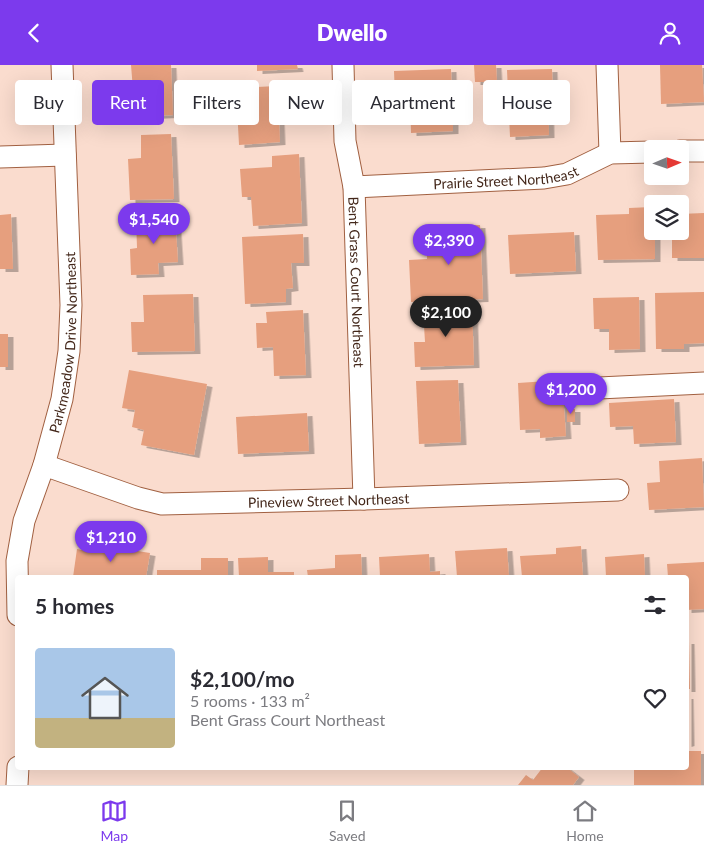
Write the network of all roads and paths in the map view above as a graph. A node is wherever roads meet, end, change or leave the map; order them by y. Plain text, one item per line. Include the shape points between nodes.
1 (62, 65) edge
2 (343, 65) edge
3 (607, 65) edge
4 (689, 151) edge
5 (704, 151) edge
6 (644, 152) edge
7 (610, 153) junction
8 (65, 155) junction
9 (0, 157) edge
10 (354, 187) junction
11 (704, 383) edge
12 (599, 387) dead end
13 (44, 465) junction
14 (618, 490) dead end
15 (364, 499) junction
16 (17, 575) edge
17 (18, 770) edge
18 (17, 785) edge

1 - 8 street, Parkmeadow Drive Northeast
2 - 10 street, Bent Grass Court Northeast via 345,141
3 - 7 street
4 - 5 street
6 - 7 street, Prairie Street Northeast
7 - 10 street, Prairie Street Northeast via 567,174 544,178
8 - 9 street
8 - 13 street, Parkmeadow Drive Northeast via 71,305 69,351 62,399
10 - 15 street, Bent Grass Court Northeast
11 - 12 street
13 - 15 street, Pineview Street Northeast via 162,503
13 - 16 street, Parkmeadow Drive Northeast via 23,529
14 - 15 street, Pineview Street Northeast
17 - 18 street

